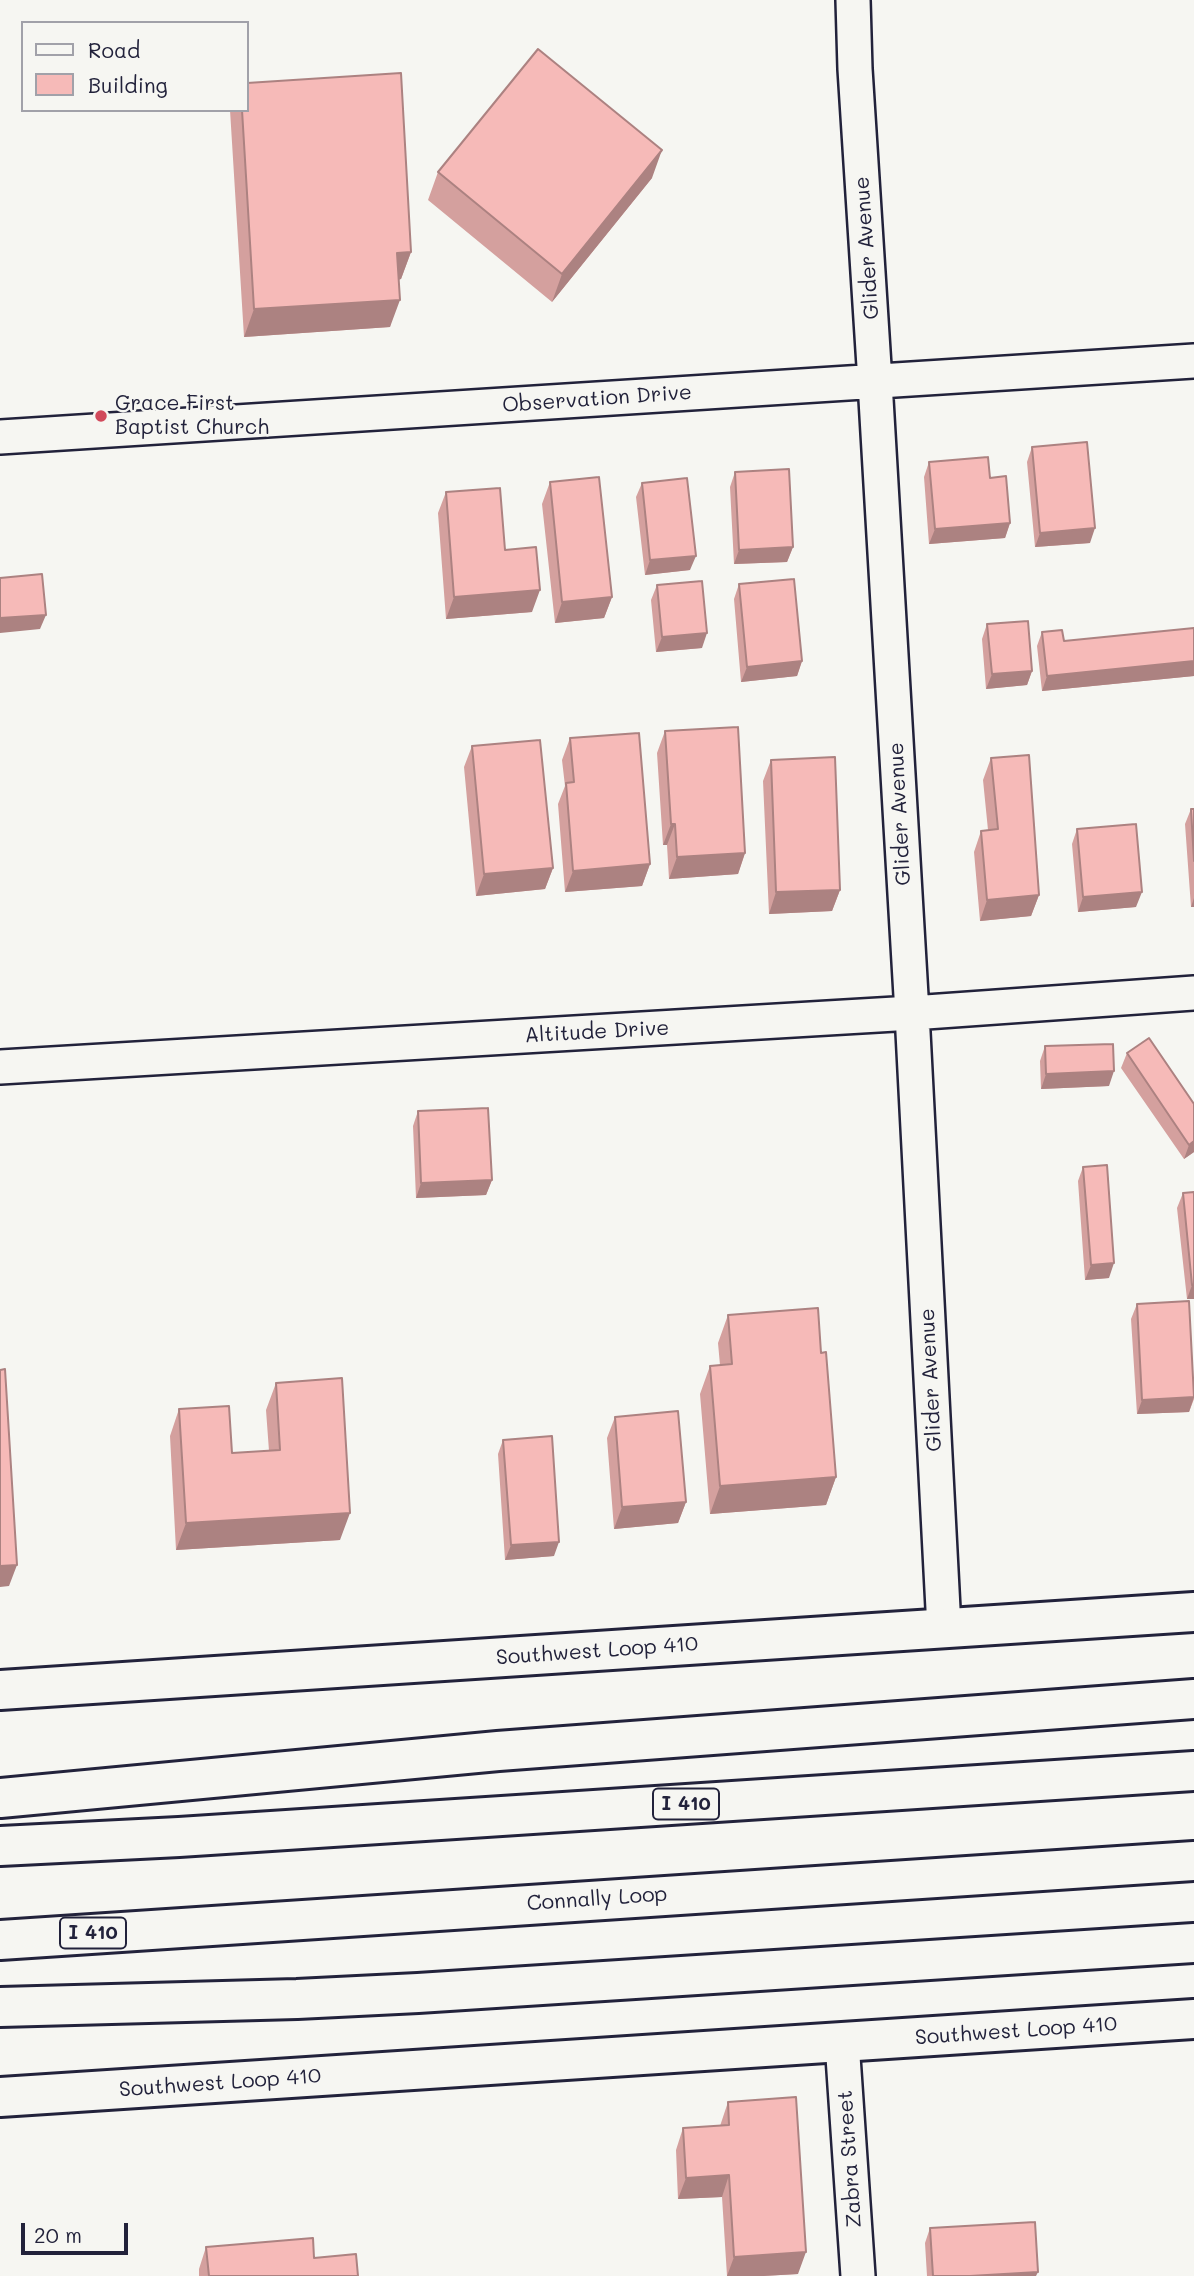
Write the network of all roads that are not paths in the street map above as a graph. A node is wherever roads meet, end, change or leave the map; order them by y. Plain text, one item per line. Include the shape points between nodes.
1 (853, 0) edge
2 (1194, 361) edge
3 (876, 382) junction
4 (0, 437) edge
5 (1194, 993) edge
6 (912, 1013) junction
7 (0, 1068) edge
8 (1194, 1612) edge
9 (944, 1628) junction
10 (0, 1690) edge
11 (1194, 1699) edge
12 (1194, 1771) edge
13 (0, 1798) edge
14 (0, 1846) edge
15 (1194, 1861) edge
16 (0, 1940) edge
17 (1194, 1943) edge
18 (0, 2007) edge
19 (1194, 2019) edge
20 (842, 2042) junction
21 (0, 2097) edge
22 (858, 2276) edge

1 - 3 street, Glider Avenue
2 - 3 street, Observation Drive
3 - 4 street, Observation Drive
3 - 6 street, Glider Avenue
5 - 6 street, Altitude Drive
6 - 7 street, Altitude Drive
6 - 9 street, Glider Avenue
8 - 9 main road, Southwest Loop 410
9 - 10 main road, Southwest Loop 410
11 - 13 main road via 498,1751
12 - 14 main road, I 410
15 - 16 main road, Connally Loop / I 410
17 - 18 main road via 393,1995
19 - 20 main road, Southwest Loop 410
20 - 21 main road, Southwest Loop 410
20 - 22 street, Zabra Street

